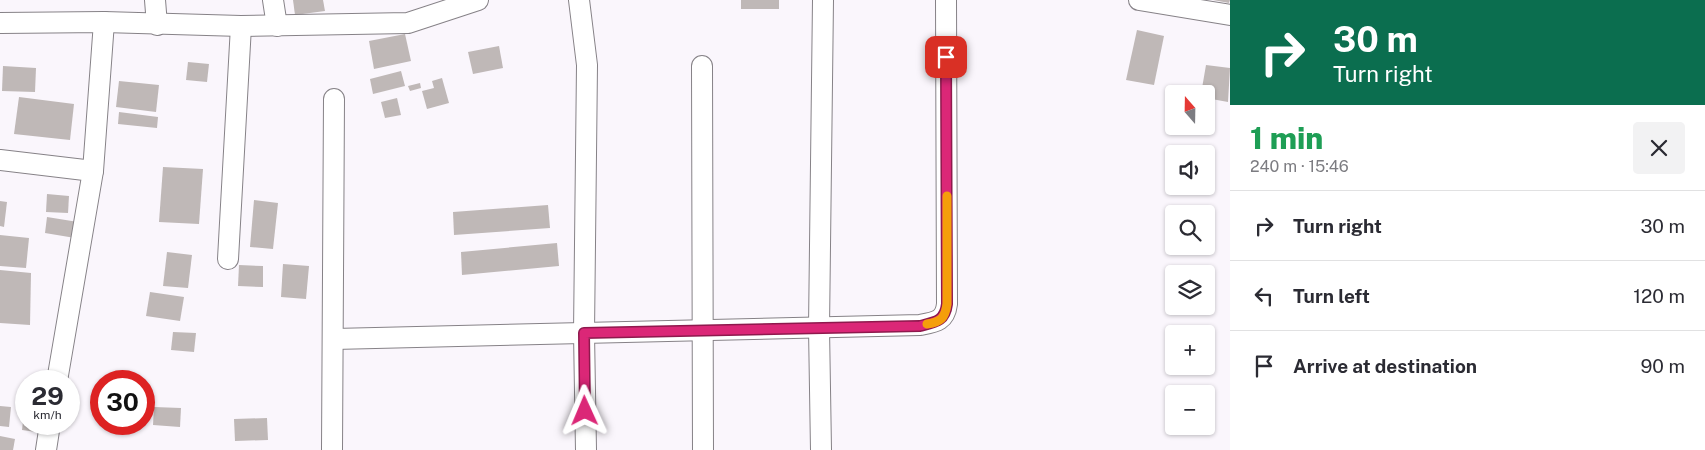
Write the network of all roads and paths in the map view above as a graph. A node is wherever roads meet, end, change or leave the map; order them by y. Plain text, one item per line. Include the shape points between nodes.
1 (155, 0) edge
2 (273, 0) edge
3 (478, 0) edge
4 (579, 0) edge
5 (823, 0) edge
6 (946, 0) edge
7 (1139, 0) edge
8 (1179, 4) edge
9 (1230, 15) edge
10 (104, 22) junction
11 (0, 23) edge
12 (157, 25) junction
13 (241, 26) junction
14 (277, 26) junction
15 (702, 66) dead end
16 (334, 99) dead end
17 (0, 160) edge
18 (92, 171) junction
19 (228, 259) dead end
20 (820, 328) junction
21 (702, 330) junction
22 (584, 333) junction
23 (334, 339) junction
24 (60, 370) edge
25 (48, 435) edge
26 (46, 450) edge
27 (332, 450) edge
28 (586, 450) edge
29 (703, 450) edge
30 (821, 450) edge

1 - 12 street
2 - 14 street
3 - 14 street via 408,23
4 - 22 street via 588,65
5 - 20 street
6 - 20 street via 946,314 936,322 920,326
7 - 8 street
8 - 9 street
10 - 11 street
10 - 12 street
10 - 18 street
12 - 13 street
13 - 14 street
13 - 19 street
15 - 21 street
16 - 23 street
17 - 18 street
18 - 24 street
20 - 21 street
20 - 30 street
21 - 22 street
21 - 29 street
22 - 23 street
22 - 28 street
23 - 27 street
25 - 26 street

